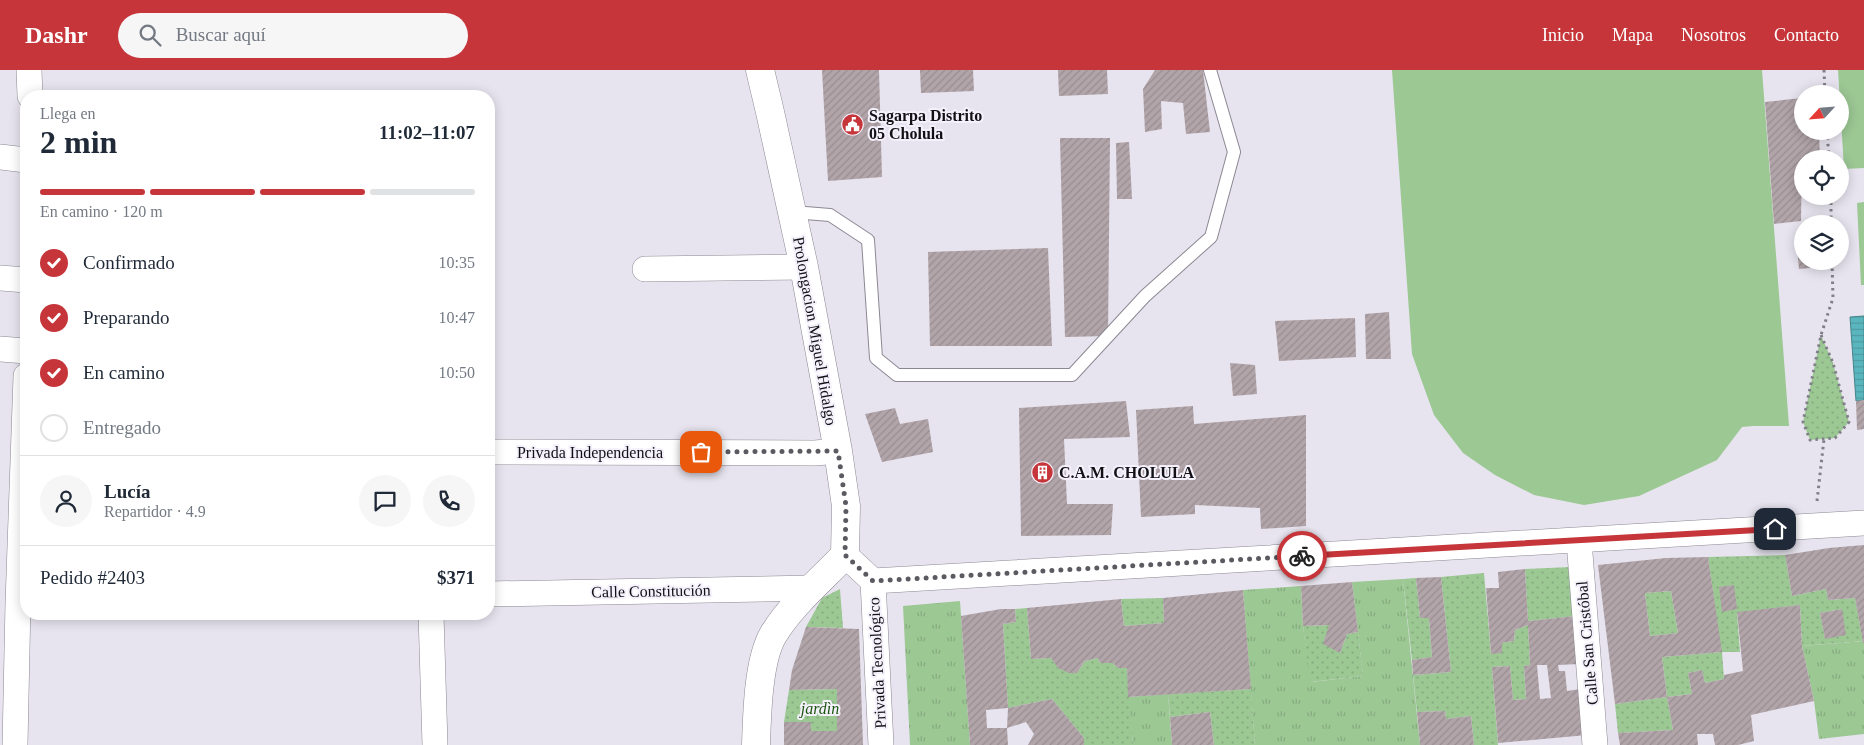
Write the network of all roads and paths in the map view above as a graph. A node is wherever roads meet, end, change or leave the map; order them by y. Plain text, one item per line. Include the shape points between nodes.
1 (29, 70) edge
2 (760, 70) edge
3 (1210, 70) edge
4 (1824, 70) edge
5 (1825, 85) edge
6 (30, 90) edge
7 (0, 157) edge
8 (20, 159) edge
9 (793, 212) junction
10 (804, 267) junction
11 (644, 269) dead end
12 (1832, 270) edge
13 (0, 278) edge
14 (20, 280) edge
15 (1821, 335) junction
16 (0, 349) edge
17 (20, 351) edge
18 (1824, 439) junction
19 (838, 451) junction
20 (495, 452) edge
21 (1864, 523) edge
22 (1815, 526) junction
23 (1579, 541) junction
24 (845, 555) junction
25 (873, 581) junction
26 (813, 588) junction
27 (495, 594) edge
28 (20, 618) edge
29 (431, 620) edge
30 (8, 708) edge
31 (15, 745) edge
32 (435, 745) edge
33 (756, 745) edge
34 (881, 745) edge
35 (1595, 745) edge

1 - 6 street
2 - 9 street, Prolongacion Miguel Hidalgo
3 - 9 lane via 1234,152 1211,237 1145,296 1072,375 896,375 876,358 868,240 830,216
4 - 5 path
7 - 8 street
9 - 10 street, Prolongacion Miguel Hidalgo
10 - 11 street
10 - 19 street, Prolongacion Miguel Hidalgo
12 - 15 path via 1833,298
13 - 14 street
15 - 18 path via 1803,422 1810,440
15 - 18 path via 1833,363 1849,422 1835,438
16 - 17 street
18 - 22 path
19 - 20 street, Privada Independencia
19 - 24 street, Prolongacion Miguel Hidalgo via 846,506
21 - 22 street
22 - 23 street
23 - 25 street
23 - 35 street, Calle San Cristóbal
24 - 25 street
24 - 26 street
25 - 34 street, Privada Tecnológico
26 - 27 street, Calle Constitución
26 - 33 street via 772,636 762,671
28 - 30 street
29 - 32 street
30 - 31 street

